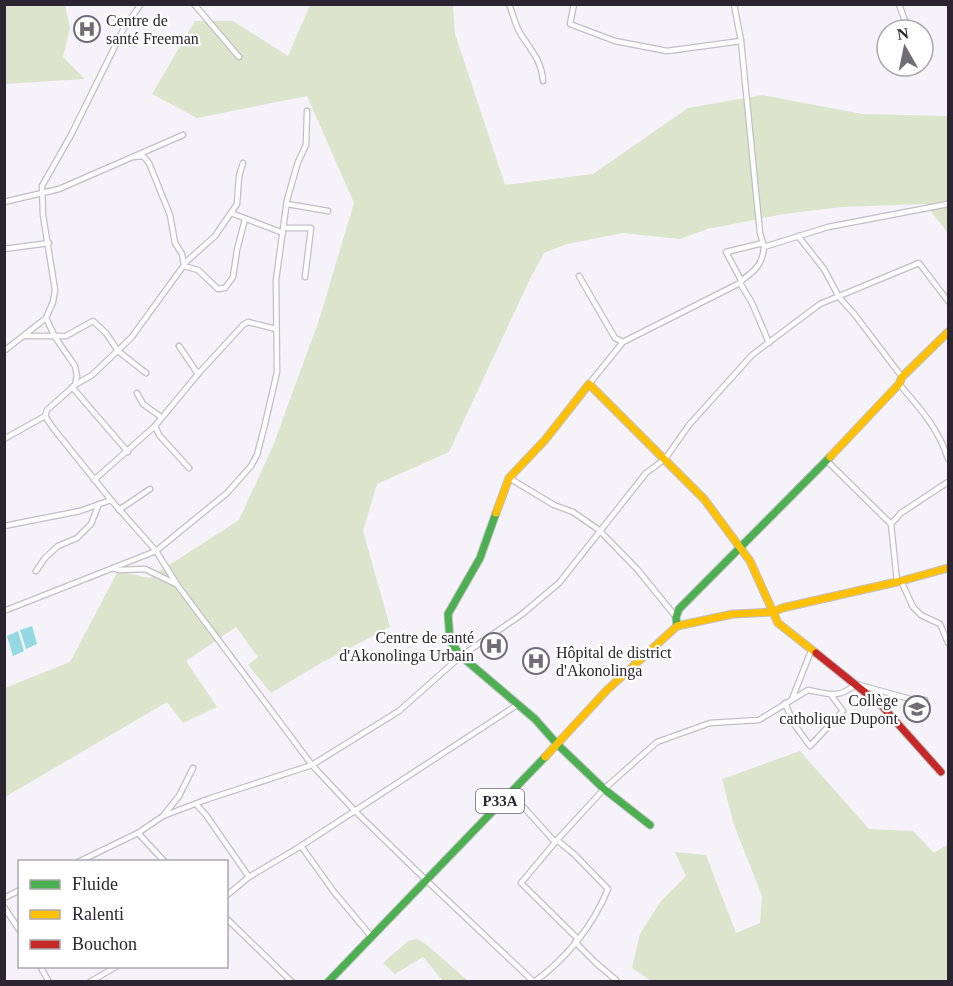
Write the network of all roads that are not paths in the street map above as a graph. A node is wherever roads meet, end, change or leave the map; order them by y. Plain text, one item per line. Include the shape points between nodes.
1 (141, 4) edge
2 (194, 4) edge
3 (510, 4) edge
4 (574, 4) edge
5 (734, 4) edge
6 (741, 41) junction
7 (239, 57) dead end
8 (543, 81) dead end
9 (307, 111) dead end
10 (183, 135) dead end
11 (134, 157) junction
12 (243, 163) dead end
13 (41, 193) junction
14 (4, 202) edge
15 (287, 204) junction
16 (948, 204) edge
17 (328, 212) dead end
18 (231, 213) junction
19 (245, 219) junction
20 (283, 231) junction
21 (798, 236) junction
22 (49, 243) junction
23 (764, 245) junction
24 (4, 249) edge
25 (184, 266) junction
26 (579, 276) dead end
27 (305, 277) dead end
28 (741, 281) junction
29 (839, 297) junction
30 (948, 301) edge
31 (46, 318) junction
32 (276, 329) junction
33 (948, 332) edge
34 (25, 336) junction
35 (55, 337) junction
36 (623, 342) junction
37 (769, 343) junction
38 (179, 346) dead end
39 (4, 351) edge
40 (118, 351) junction
41 (147, 373) dead end
42 (198, 374) junction
43 (901, 380) junction
44 (589, 384) junction
45 (73, 386) junction
46 (137, 393) dead end
47 (45, 416) junction
48 (161, 417) junction
49 (156, 426) junction
50 (4, 440) edge
51 (128, 452) junction
52 (665, 459) junction
53 (948, 459) edge
54 (827, 461) junction
55 (189, 468) dead end
56 (509, 478) junction
57 (94, 480) junction
58 (948, 482) edge
59 (150, 489) dead end
60 (111, 500) junction
61 (99, 504) junction
62 (119, 510) junction
63 (891, 524) junction
64 (4, 526) edge
65 (599, 530) junction
66 (740, 546) junction
67 (156, 551) junction
68 (113, 568) junction
69 (948, 568) edge
70 (36, 571) dead end
71 (899, 581) junction
72 (178, 586) junction
73 (4, 611) edge
74 (774, 612) junction
75 (676, 617) junction
76 (677, 626) junction
77 (948, 643) edge
78 (812, 651) junction
79 (461, 656) junction
80 (856, 684) junction
81 (831, 695) junction
82 (792, 699) junction
83 (925, 700) dead end
84 (786, 704) junction
85 (517, 705) junction
86 (557, 744) junction
87 (312, 765) junction
88 (193, 768) dead end
89 (941, 772) dead end
90 (603, 789) junction
91 (509, 791) junction
92 (196, 804) junction
93 (355, 812) junction
94 (163, 816) junction
95 (650, 825) dead end
96 (138, 833) junction
97 (556, 841) junction
98 (302, 846) junction
99 (80, 860) edge
100 (162, 860) edge
101 (249, 877) junction
102 (426, 880) junction
103 (18, 891) edge
104 (228, 894) edge
105 (4, 898) edge
106 (4, 907) edge
107 (228, 920) edge
108 (18, 929) edge
109 (370, 935) junction
110 (577, 940) junction
111 (41, 968) edge
112 (113, 968) edge
113 (616, 980) edge
114 (49, 981) edge
115 (90, 981) edge
116 (292, 981) edge
117 (327, 981) edge
118 (534, 981) edge

1 - 13 street via 124,28
2 - 7 street
3 - 8 street via 519,31 542,69
4 - 6 street via 570,24 615,41 667,51
5 - 6 street
6 - 23 street
9 - 15 street via 306,145
10 - 11 street
11 - 13 street
11 - 25 street via 143,156 149,163 170,215
12 - 18 street via 237,204
13 - 14 street
13 - 22 street
15 - 17 street
15 - 20 street
16 - 21 street via 828,226
18 - 19 street
18 - 25 street
19 - 20 street
19 - 25 street via 233,277 225,288 215,288 198,270
20 - 27 street via 311,228
20 - 32 street via 276,280
21 - 23 street
21 - 29 street via 824,269
22 - 24 street
22 - 31 street via 55,290
23 - 28 street via 763,259
23 - 28 street via 726,252
25 - 40 street
26 - 36 street via 615,338
28 - 36 street
28 - 37 street
29 - 30 street via 919,263
29 - 37 street via 820,304
29 - 43 street
31 - 34 street
31 - 35 street
32 - 42 street via 246,322
32 - 67 street via 278,372 257,455 227,493
33 - 43 street
34 - 35 street
34 - 39 street
35 - 40 street via 66,336 93,321
35 - 45 street via 75,366 78,376
36 - 44 street
37 - 52 street via 752,355 689,425
38 - 42 street
40 - 41 street
40 - 45 street
42 - 48 street
43 - 53 street via 943,441
43 - 54 street
44 - 52 street
44 - 56 street
45 - 47 street
45 - 51 street
46 - 48 street via 143,404
47 - 50 street
47 - 57 street
48 - 49 street
49 - 51 street
49 - 55 street via 159,435
51 - 57 street
52 - 65 street via 646,473
52 - 66 street via 704,499
54 - 63 street
54 - 66 street
56 - 65 street
56 - 79 street via 480,558 448,614 450,641
57 - 60 street
58 - 63 street
59 - 62 street
60 - 61 street
60 - 62 street
61 - 64 street
61 - 70 street via 91,524 77,537 58,546
62 - 67 street
63 - 71 street
65 - 75 street
65 - 79 street via 559,583
66 - 74 street
66 - 75 street via 679,609
67 - 68 street
67 - 72 street
68 - 72 street via 145,569
68 - 73 street
69 - 71 street
71 - 74 street
71 - 77 street via 913,607 940,624
72 - 87 street
74 - 76 street via 733,614
74 - 78 street via 778,623
75 - 76 street
76 - 86 street, P33A via 607,690
78 - 80 street
78 - 82 street
79 - 85 street
79 - 87 street via 399,711
80 - 81 street via 846,693
80 - 83 street
80 - 89 street via 882,706
81 - 82 street via 808,690
81 - 84 street via 843,711 810,746
82 - 84 street
84 - 90 street via 759,720 710,723 657,742
85 - 86 street via 535,718
85 - 93 street
86 - 90 street
86 - 91 street, P33A
87 - 92 street
87 - 93 street
88 - 94 street
90 - 95 street
90 - 97 street
91 - 97 street
91 - 102 street, P33A
92 - 94 street
92 - 101 street
93 - 98 street
93 - 102 street
94 - 96 street
96 - 99 street
96 - 100 street
97 - 110 street via 608,889
97 - 110 street via 521,883
98 - 101 street
98 - 109 street
101 - 104 street
102 - 109 street, P33A
102 - 118 street
103 - 105 street
106 - 108 street
107 - 116 street
109 - 117 street, P33A
110 - 113 street
110 - 118 street via 556,966
111 - 114 street
112 - 115 street

